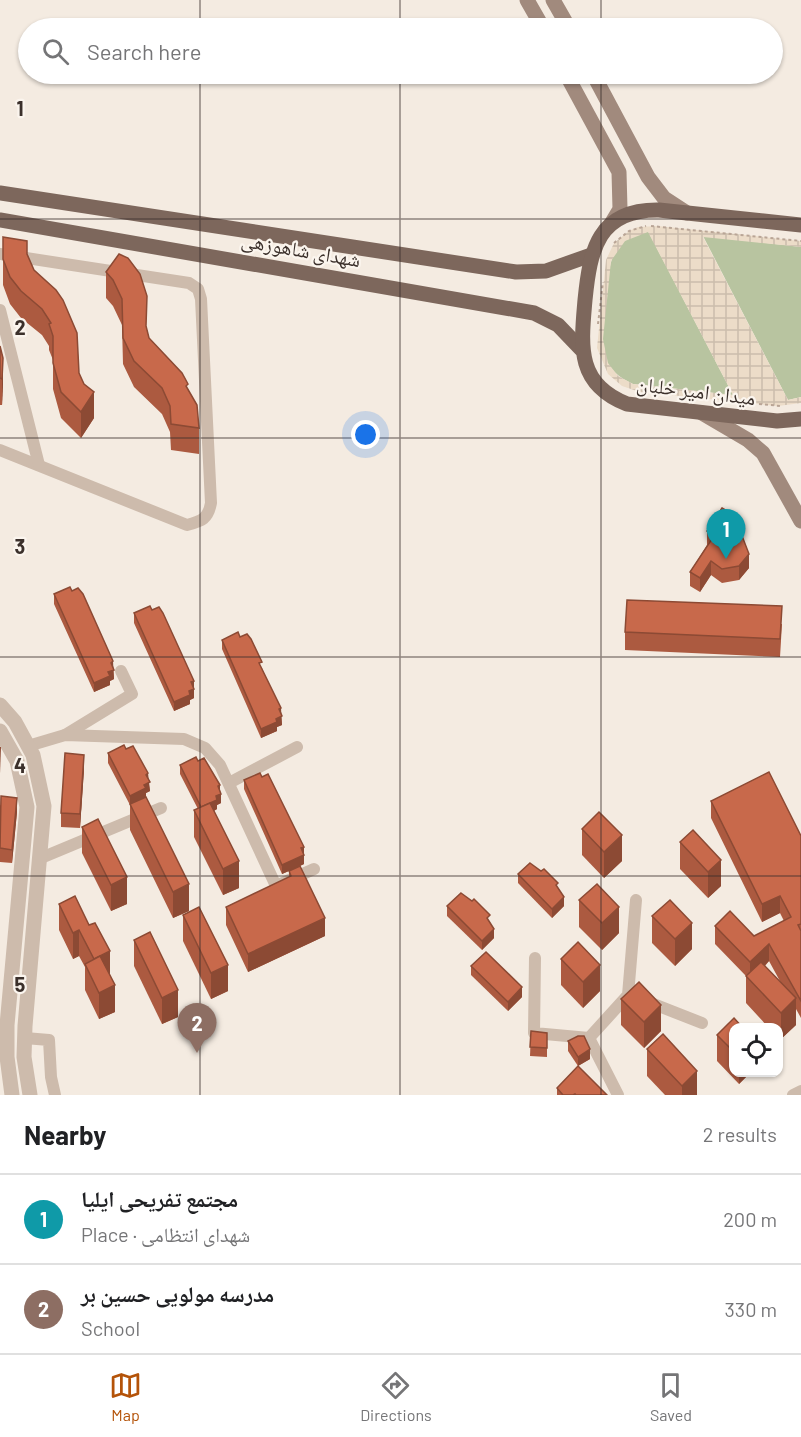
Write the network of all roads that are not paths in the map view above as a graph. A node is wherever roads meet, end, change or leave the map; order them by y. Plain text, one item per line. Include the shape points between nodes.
1 (527, 0) edge
2 (553, 0) edge
3 (537, 18) edge
4 (563, 18) edge
5 (571, 84) edge
6 (597, 84) edge
7 (0, 193) edge
8 (687, 213) junction
9 (0, 220) edge
10 (611, 224) junction
11 (801, 225) edge
12 (0, 254) edge
13 (591, 255) junction
14 (0, 310) edge
15 (582, 349) junction
16 (702, 413) junction
17 (801, 419) edge
18 (0, 450) edge
19 (39, 465) junction
20 (801, 521) edge
21 (121, 671) dead end
22 (0, 705) edge
23 (0, 731) edge
24 (65, 735) junction
25 (28, 746) junction
26 (297, 747) dead end
27 (229, 783) junction
28 (161, 808) dead end
29 (41, 858) junction
30 (314, 869) dead end
31 (636, 900) dead end
32 (534, 958) dead end
33 (628, 994) junction
34 (702, 1023) dead end
35 (7, 1036) junction
36 (25, 1038) junction
37 (589, 1038) junction
38 (801, 1091) edge
39 (12, 1095) edge
40 (30, 1095) edge
41 (55, 1095) edge
42 (618, 1095) edge
43 (794, 1095) edge

1 - 3 main road
2 - 4 main road
5 - 10 main road via 619,172 620,209
6 - 8 main road via 648,177 664,198
7 - 13 main road, شهدای شاهوزهی via 516,272 546,271
8 - 10 main road via 645,210
8 - 11 main road
9 - 15 main road, شهدای شاهوزهی via 534,313 558,325
10 - 13 main road, میدان امیر خلبان
12 - 19 street via 189,283 198,289 201,299 212,503 209,515 187,525
13 - 15 main road, میدان امیر خلبان
14 - 19 street
15 - 16 main road, میدان امیر خلبان via 589,373 615,400 638,407
16 - 17 main road, میدان امیر خلبان via 777,421
16 - 20 main road via 763,453
18 - 19 street
21 - 24 street via 132,694
22 - 25 street
23 - 35 street via 17,761 27,807
24 - 25 street
24 - 27 street via 184,739 205,748
25 - 29 street via 41,781
26 - 27 street
27 - 30 street via 276,886
28 - 29 street
29 - 36 street
31 - 33 street
32 - 37 street via 534,1033
33 - 34 street
33 - 37 street
35 - 36 street
35 - 39 street
36 - 40 street
36 - 41 street via 49,1040
37 - 42 street
38 - 43 street

